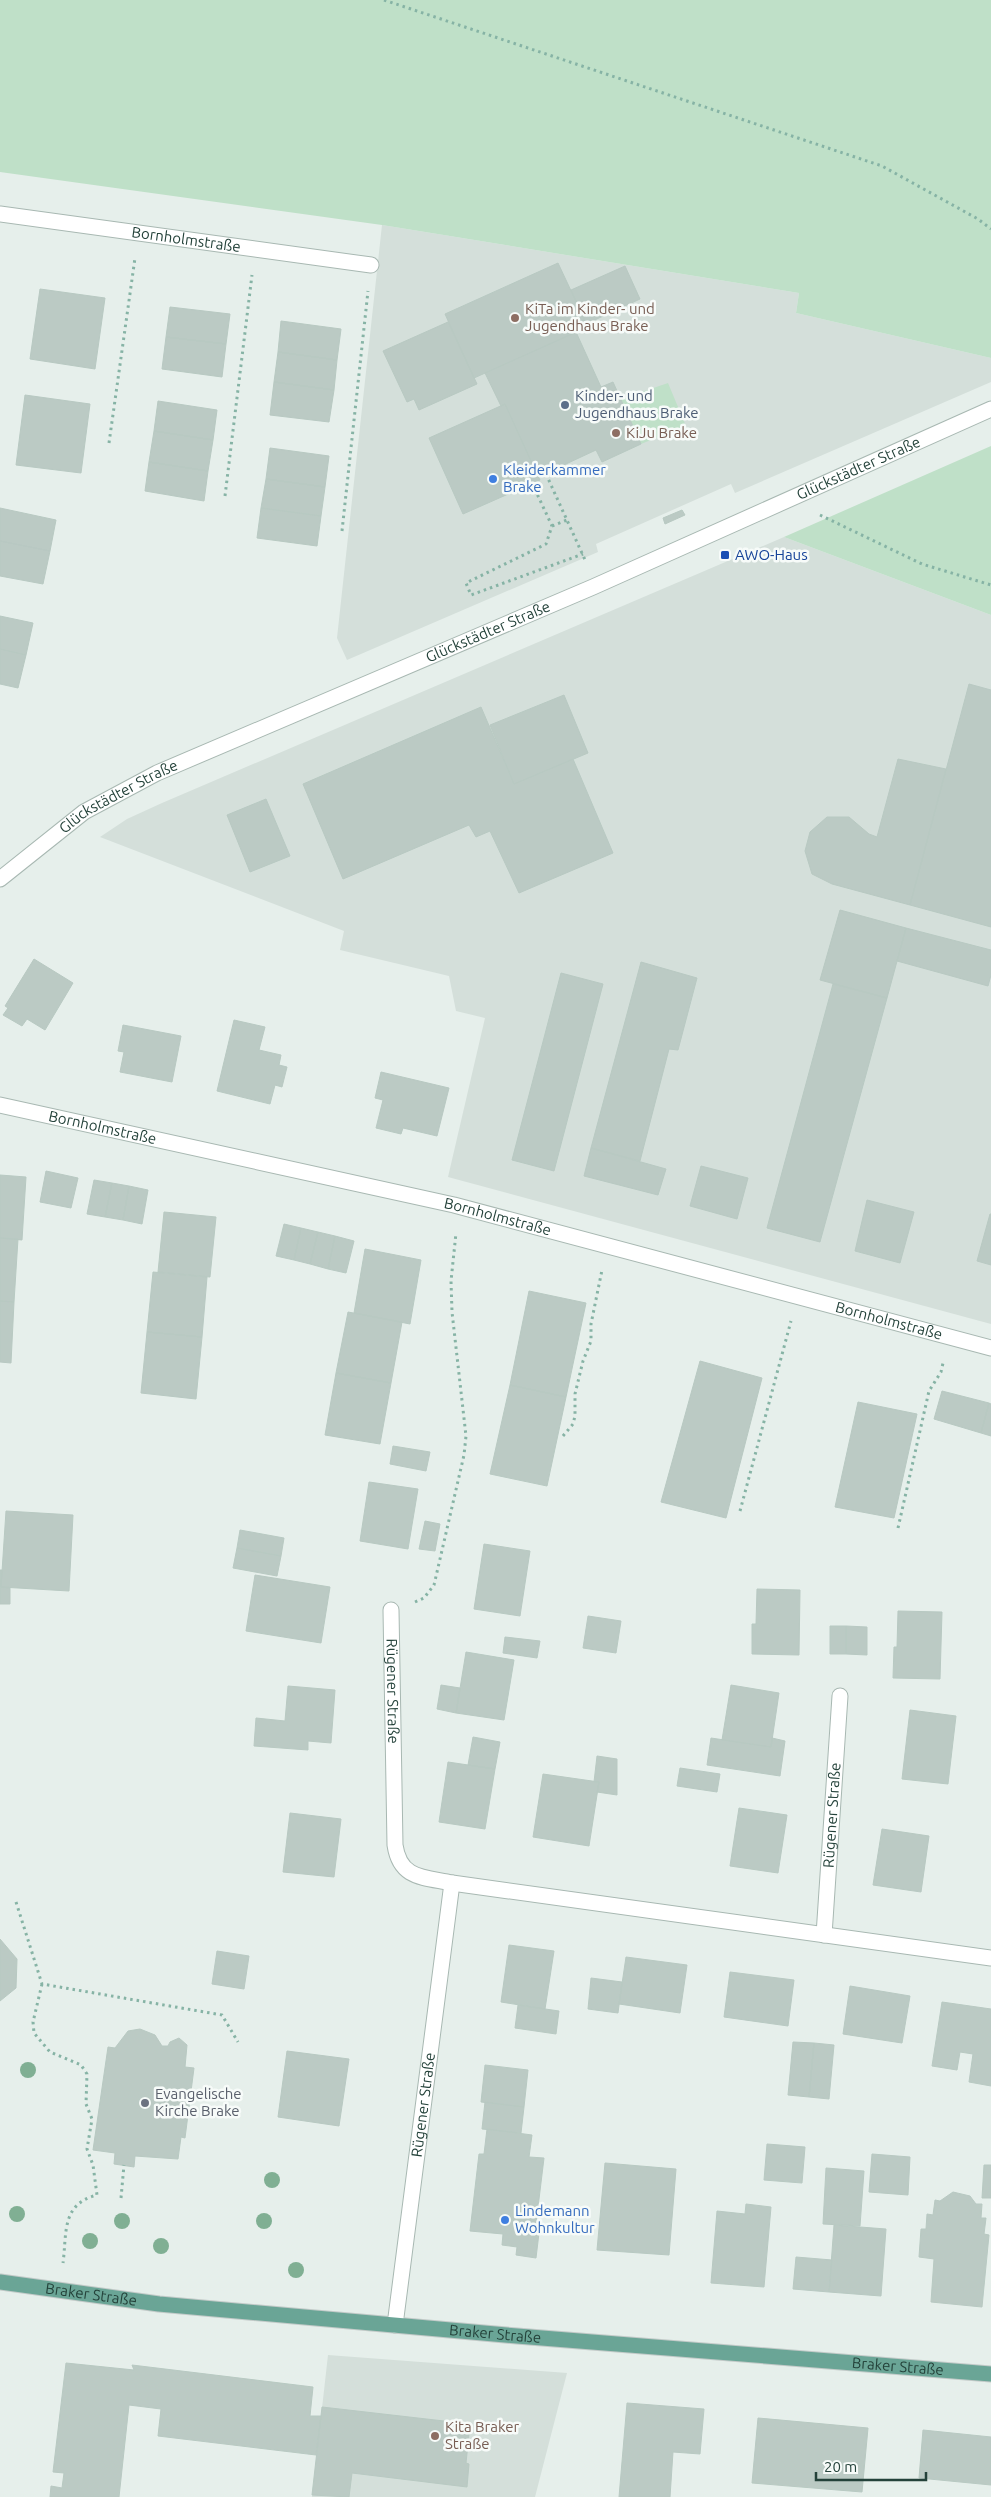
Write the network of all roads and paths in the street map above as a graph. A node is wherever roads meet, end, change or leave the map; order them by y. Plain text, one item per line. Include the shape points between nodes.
1 (384, 0) edge
2 (0, 214) edge
3 (0, 218) edge
4 (991, 229) edge
5 (139, 233) junction
6 (255, 249) junction
7 (371, 265) joint
8 (991, 409) edge
9 (109, 443) dead end
10 (546, 474) dead end
11 (532, 483) dead end
12 (225, 496) dead end
13 (788, 499) junction
14 (567, 520) junction
15 (552, 526) junction
16 (342, 530) dead end
17 (991, 585) edge
18 (0, 879) edge
19 (0, 1105) edge
20 (454, 1205) junction
21 (610, 1246) junction
22 (798, 1296) junction
23 (949, 1336) junction
24 (991, 1348) edge
25 (563, 1436) dead end
26 (740, 1512) dead end
27 (898, 1528) dead end
28 (391, 1610) joint
29 (840, 1696) dead end
30 (452, 1883) junction
31 (16, 1902) dead end
32 (824, 1935) junction
33 (991, 1958) edge
34 (42, 1984) junction
35 (238, 2042) dead end
36 (124, 2165) dead end
37 (121, 2198) dead end
38 (0, 2282) edge
39 (60, 2291) junction
40 (395, 2325) junction
41 (991, 2374) edge

1 - 4 path via 882,166
2 - 3 street, Bornholmstraße
2 - 5 street, Bornholmstraße
5 - 6 street, Bornholmstraße
5 - 9 path
6 - 7 street, Bornholmstraße
6 - 12 path
7 - 16 path
8 - 13 street, Glückstädter Straße
10 - 14 path
11 - 15 path
13 - 17 path via 922,564
13 - 18 street, Glückstädter Straße via 593,587 157,773 84,812
14 - 15 path
14 - 15 path via 583,554 471,595 466,583 546,544
19 - 20 street, Bornholmstraße
20 - 21 street, Bornholmstraße
20 - 28 path via 456,1225 451,1281 466,1436 464,1455 434,1585 424,1598
21 - 22 street, Bornholmstraße
21 - 25 path via 603,1260 593,1311 592,1341 575,1394 575,1416
22 - 23 street, Bornholmstraße
22 - 26 path
23 - 24 street, Bornholmstraße
23 - 27 path via 942,1372 929,1391
28 - 30 street, Rügener Straße via 397,1857 404,1869 417,1876
29 - 32 street, Rügener Straße
30 - 32 street, Rügener Straße
30 - 40 street, Rügener Straße
31 - 34 path
32 - 33 street, Rügener Straße
34 - 35 path via 222,2015
34 - 39 path via 33,2022 34,2033 50,2052 81,2065 87,2074 86,2104 92,2119 87,2149 97,2195 79,2202 71,2210
36 - 37 path
38 - 39 main road, Braker Straße
39 - 40 main road, Braker Straße via 159,2304
40 - 41 main road, Braker Straße

